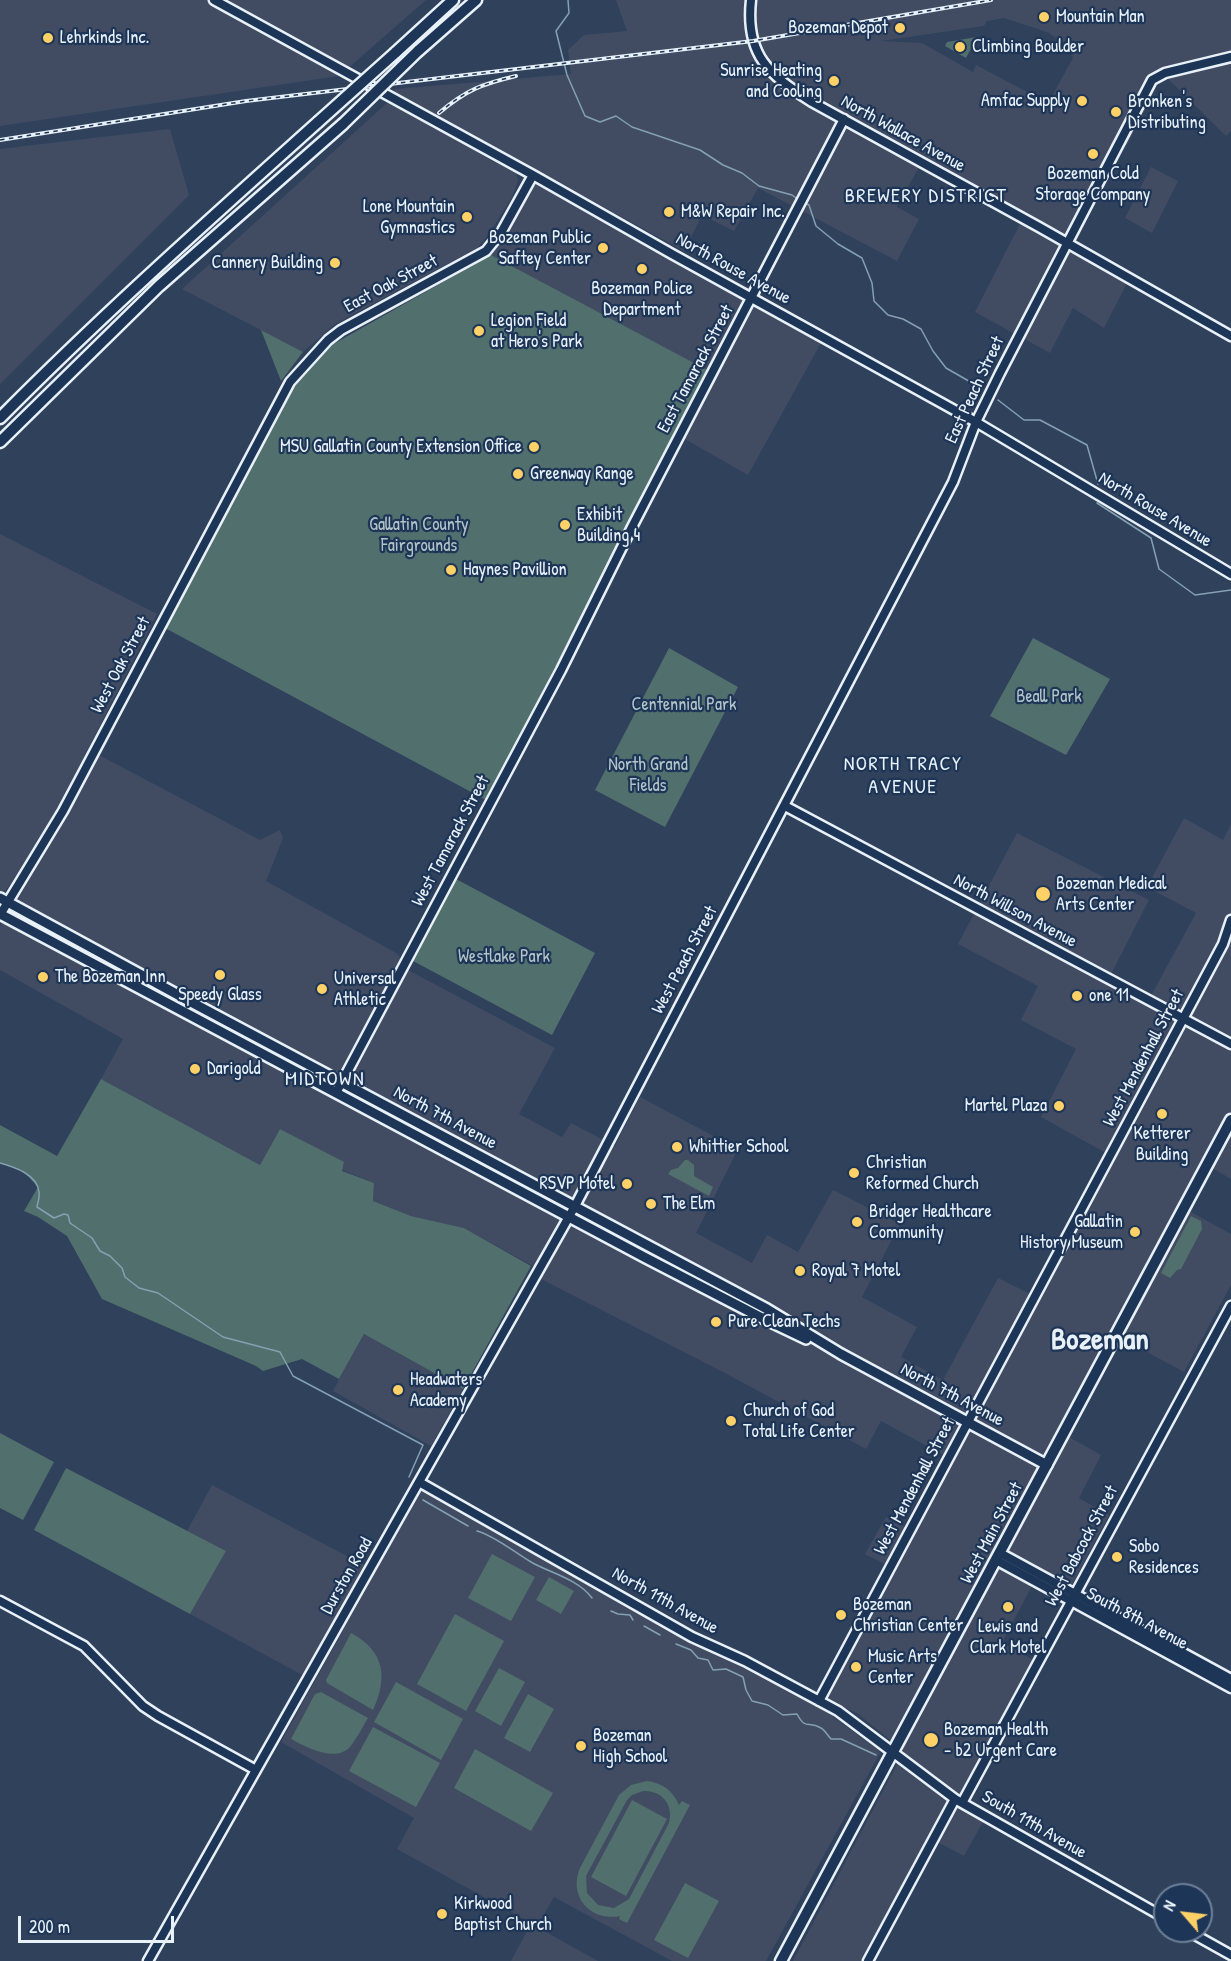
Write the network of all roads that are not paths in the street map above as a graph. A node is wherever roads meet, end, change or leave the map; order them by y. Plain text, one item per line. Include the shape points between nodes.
1 (214, 0) edge
2 (453, 0) edge
3 (476, 0) edge
4 (751, 0) edge
5 (1231, 57) edge
6 (844, 119) junction
7 (533, 175) junction
8 (1067, 243) junction
9 (752, 298) junction
10 (1231, 336) edge
11 (0, 418) edge
12 (976, 422) junction
13 (265, 426) joint
14 (0, 442) edge
15 (1231, 574) edge
16 (595, 603) joint
17 (825, 729) joint
18 (784, 806) junction
19 (4, 900) edge
20 (0, 915) edge
21 (1231, 920) edge
22 (1184, 1019) junction
23 (1231, 1044) edge
24 (342, 1081) junction
25 (336, 1093) junction
26 (1231, 1120) edge
27 (575, 1206) junction
28 (568, 1217) junction
29 (1231, 1306) edge
30 (841, 1354) junction
31 (968, 1423) junction
32 (1047, 1465) junction
33 (419, 1482) junction
34 (998, 1557) junction
35 (1073, 1598) junction
36 (0, 1601) edge
37 (1231, 1679) edge
38 (1231, 1688) edge
39 (819, 1701) junction
40 (893, 1752) junction
41 (256, 1770) junction
42 (958, 1801) junction
43 (1153, 1911) edge
44 (1210, 1943) edge
45 (1231, 1954) edge
46 (148, 1961) edge
47 (781, 1961) edge
48 (868, 1961) edge

1 - 7 street, North Rouse Avenue
2 - 11 highway, bridge via 148,275
3 - 14 highway, bridge via 159,286
4 - 6 street, North Wallace Avenue via 754,47 765,65 788,87
5 - 8 street, East Peach Street via 1165,73 1152,80
6 - 8 street, North Wallace Avenue
6 - 9 street, East Tamarack Street
7 - 9 street, North Rouse Avenue
7 - 13 street, East Oak Street via 491,246 328,340 290,381
8 - 10 street, North Wallace Avenue
8 - 12 street, East Peach Street
9 - 12 street, North Rouse Avenue
9 - 16 street, East Tamarack Street
12 - 15 street, North Rouse Avenue
12 - 17 street, East Peach Street via 953,482
13 - 19 street, West Oak Street via 63,811
16 - 24 street, West Tamarack Street
17 - 18 street, West Peach Street
18 - 22 street, North Willson Avenue
18 - 27 street, West Peach Street
19 - 20 street, West Oak Street
19 - 24 main road, North 7th Avenue
20 - 25 main road, North 7th Avenue
21 - 22 street, West Mendenhall Street
22 - 23 street, North Willson Avenue
22 - 31 street, West Mendenhall Street
24 - 25 street, West Tamarack Street
24 - 27 main road, North 7th Avenue
25 - 28 main road, North 7th Avenue
26 - 32 highway, West Main Street
27 - 28 street, Durston Road
27 - 30 main road, North 7th Avenue via 767,1309
28 - 30 main road, North 7th Avenue via 762,1318
28 - 33 street, Durston Road
29 - 35 street, West Babcock Street
30 - 31 main road, North 7th Avenue
31 - 32 main road, North 7th Avenue
31 - 39 street, West Mendenhall Street
32 - 34 highway, West Main Street
33 - 39 street, North 11th Avenue via 692,1637
33 - 41 street, Durston Road
34 - 35 street, South 8th Avenue
34 - 40 highway, West Main Street
35 - 37 street, South 8th Avenue
35 - 38 street, South 8th Avenue
35 - 42 street, West Babcock Street
36 - 41 street via 84,1646 143,1706 158,1716
39 - 40 street, North 11th Avenue
40 - 42 street, South 11th Avenue
40 - 47 highway, West Main Street
41 - 46 street, Durston Road
42 - 43 street, South 11th Avenue
42 - 48 street, West Babcock Street
44 - 45 street

